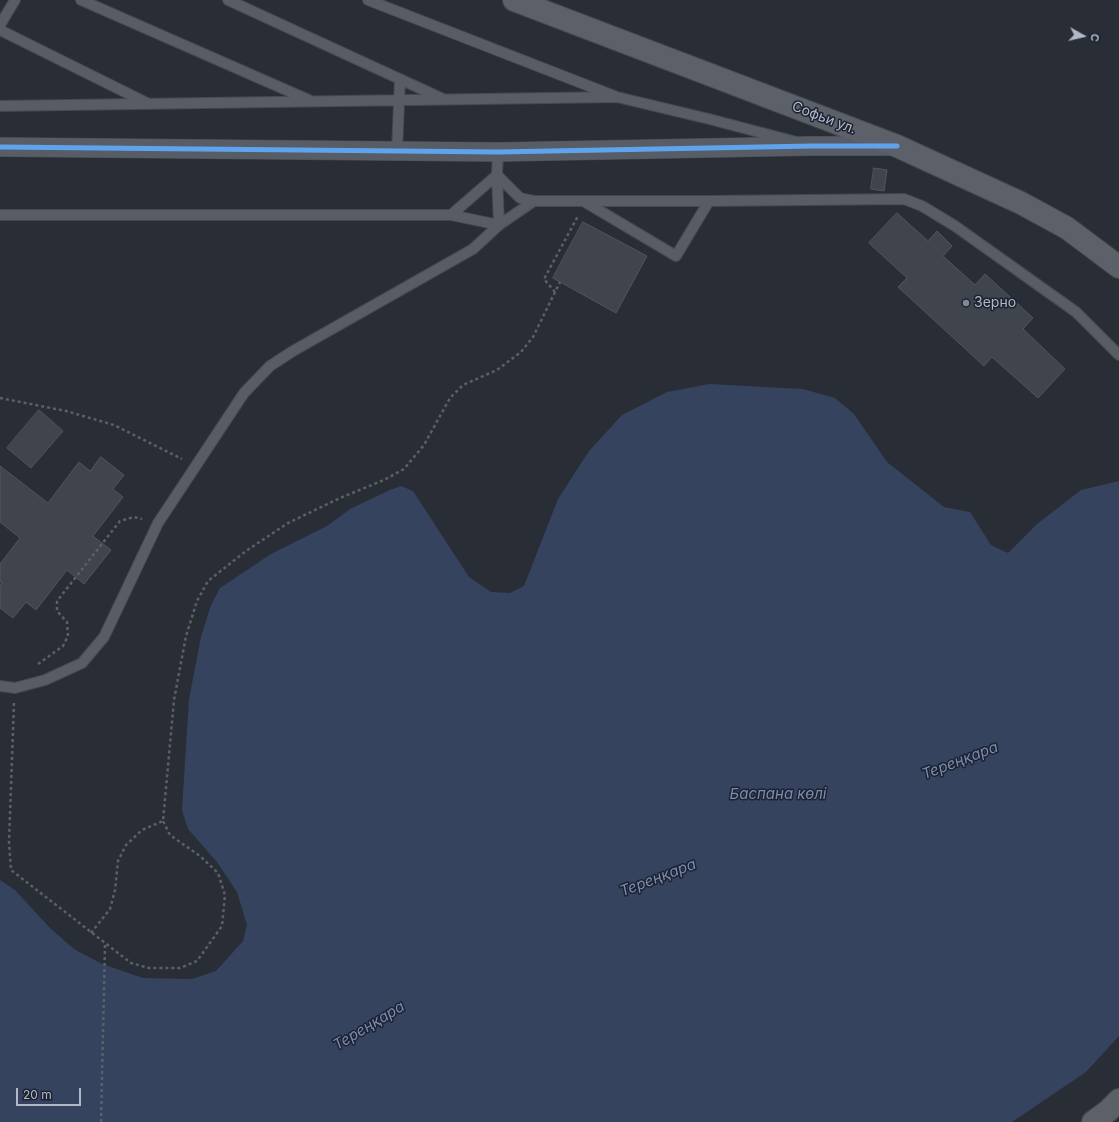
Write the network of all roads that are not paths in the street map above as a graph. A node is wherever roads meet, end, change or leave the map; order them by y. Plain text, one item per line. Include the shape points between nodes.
1 (15, 0) edge
2 (81, 0) edge
3 (228, 0) edge
4 (368, 0) edge
5 (514, 0) edge
6 (0, 25) edge
7 (0, 30) edge
8 (400, 79) junction
9 (617, 97) junction
10 (444, 99) junction
11 (399, 100) junction
12 (312, 101) junction
13 (150, 104) junction
14 (0, 106) edge
15 (812, 146) junction
16 (897, 146) junction
17 (0, 147) edge
18 (397, 151) junction
19 (498, 152) junction
20 (497, 175) junction
21 (534, 201) junction
22 (709, 201) junction
23 (585, 202) junction
24 (0, 215) edge
25 (451, 215) junction
26 (499, 225) junction
27 (1119, 267) edge
28 (1119, 355) edge
29 (0, 686) edge
30 (1119, 1100) edge
31 (1092, 1122) edge

1 - 6 lane
2 - 12 lane
3 - 8 lane
4 - 9 lane
5 - 16 street, Софьи ул.
7 - 13 lane
8 - 10 lane
8 - 11 lane
9 - 10 lane
9 - 15 lane
10 - 11 lane
11 - 12 lane
11 - 18 lane
12 - 13 lane
13 - 14 lane
15 - 16 street
15 - 19 street
16 - 27 street, Софьи ул. via 1021,203 1067,228
17 - 18 street
18 - 19 street
19 - 20 lane
20 - 21 lane via 520,198
20 - 25 lane
20 - 26 lane
21 - 23 lane
21 - 26 lane
22 - 23 lane
22 - 23 lane via 676,256
22 - 28 lane via 904,199 922,206 955,226 1076,312
24 - 25 lane
25 - 26 lane
26 - 29 lane via 474,249 270,366 244,393 158,523 104,637 82,663 45,680 15,688
30 - 31 street

